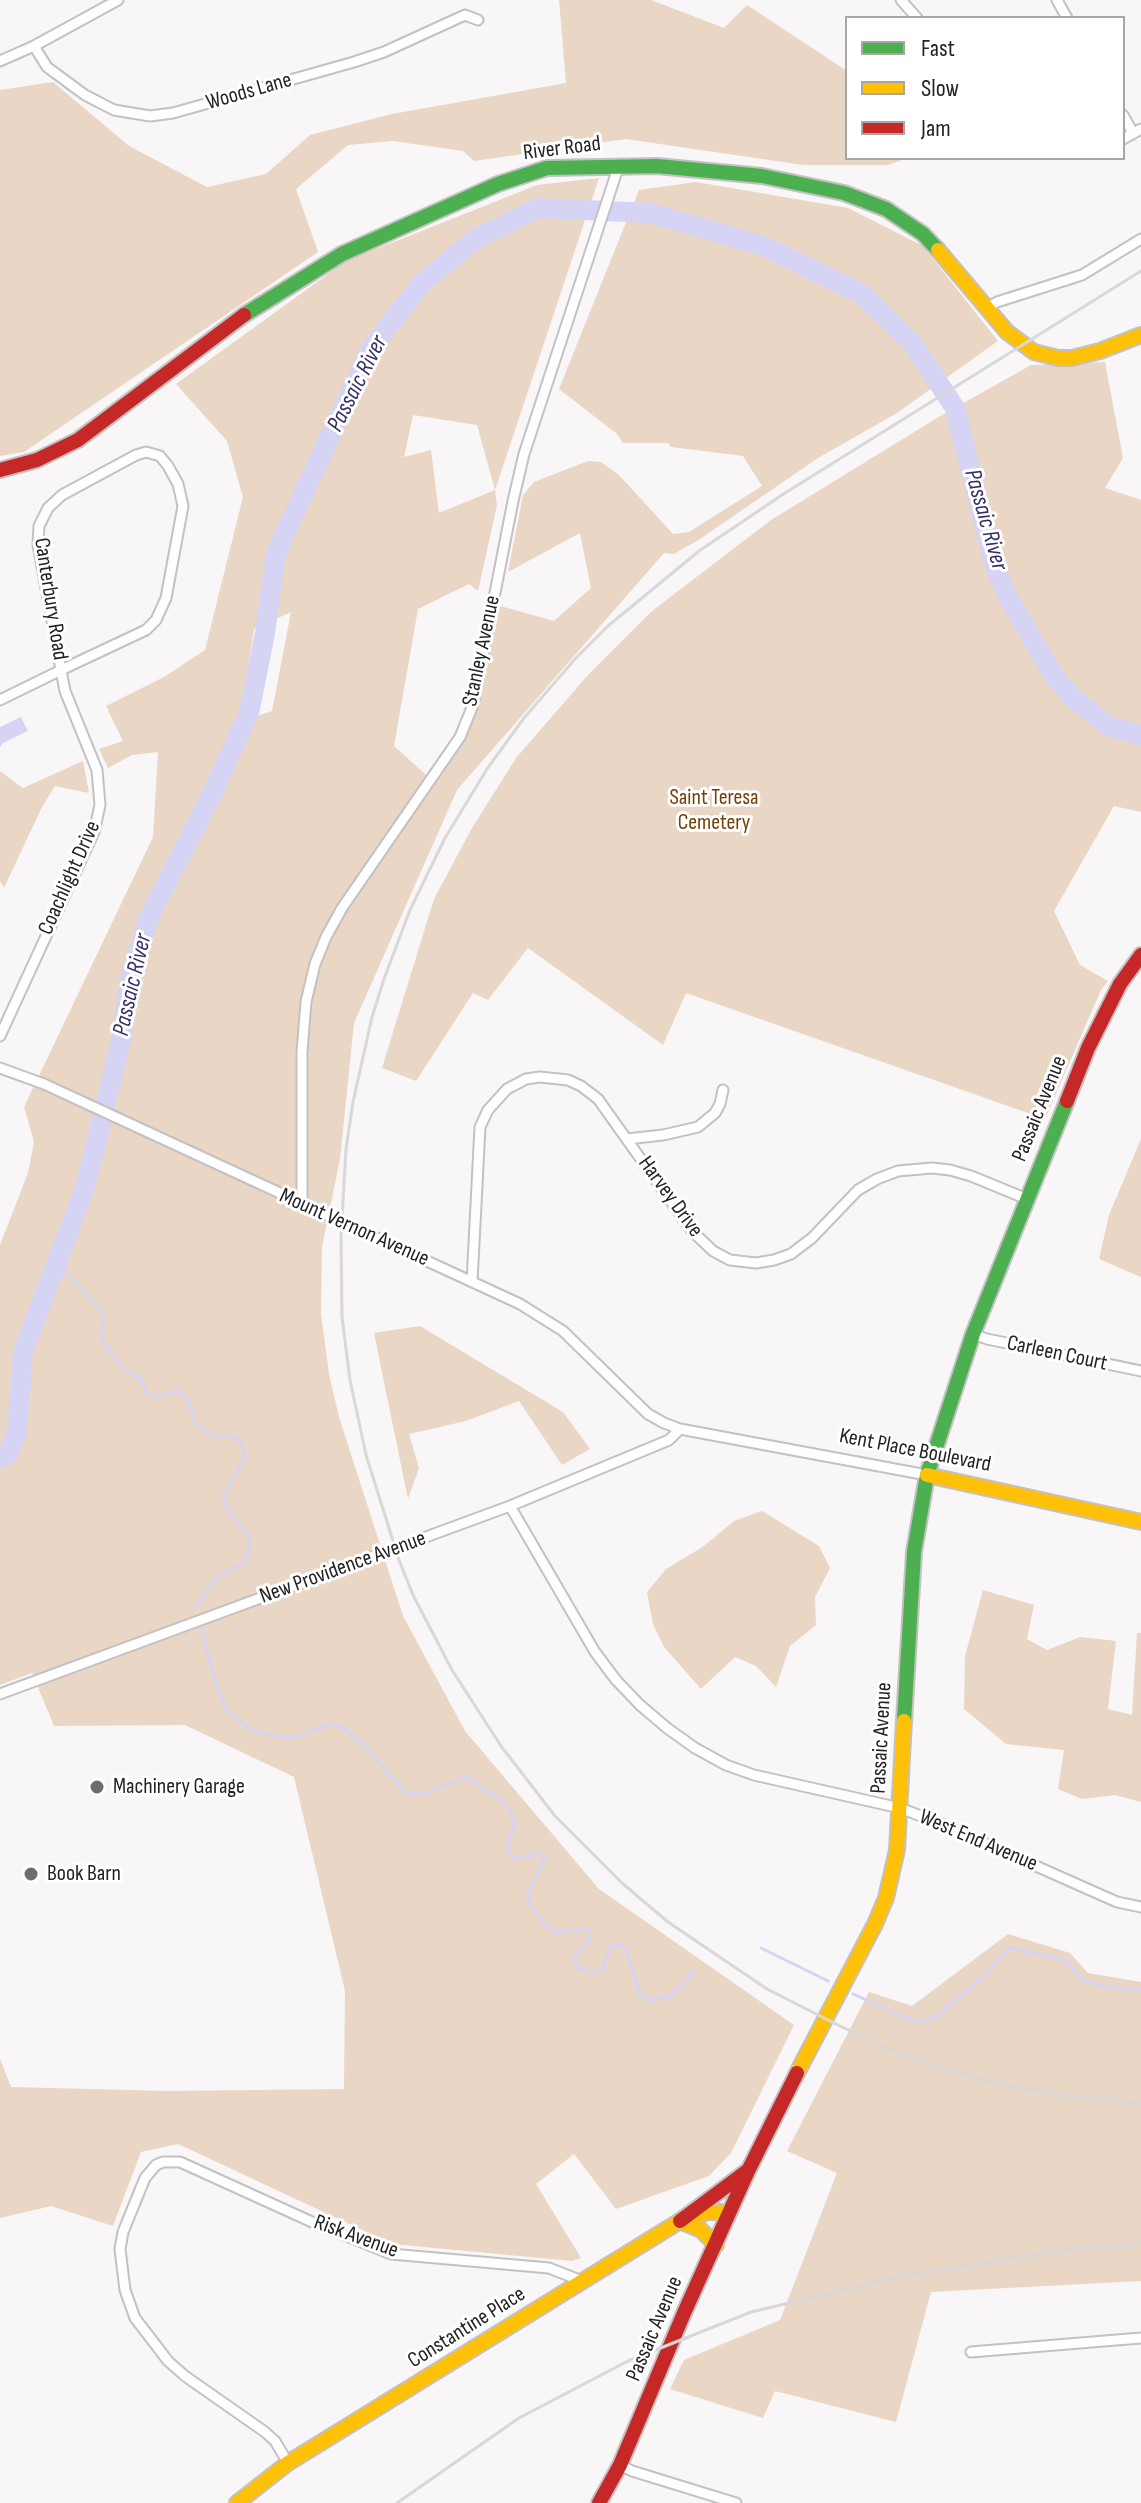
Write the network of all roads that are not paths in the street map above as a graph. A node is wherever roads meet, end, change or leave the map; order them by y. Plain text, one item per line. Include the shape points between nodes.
1 (118, 0) edge
2 (901, 0) edge
3 (915, 16) edge
4 (478, 20) dead end
5 (34, 46) junction
6 (0, 61) edge
7 (619, 165) junction
8 (1141, 239) edge
9 (987, 308) junction
10 (1141, 335) edge
11 (0, 470) edge
12 (61, 670) junction
13 (0, 700) edge
14 (1141, 955) edge
15 (0, 1036) edge
16 (0, 1068) edge
17 (723, 1090) dead end
18 (627, 1139) junction
19 (1027, 1199) junction
20 (302, 1205) junction
21 (472, 1282) junction
22 (973, 1334) junction
23 (1141, 1371) edge
24 (680, 1429) junction
25 (927, 1475) junction
26 (510, 1506) junction
27 (1141, 1522) edge
28 (0, 1694) edge
29 (900, 1808) junction
30 (1141, 1907) edge
31 (748, 2171) junction
32 (729, 2212) junction
33 (680, 2221) junction
34 (716, 2245) junction
35 (582, 2281) junction
36 (1141, 2338) edge
37 (971, 2352) dead end
38 (288, 2463) junction
39 (620, 2465) junction
40 (237, 2503) edge
41 (599, 2503) edge
42 (736, 2503) edge

1 - 5 street
2 - 3 street
4 - 5 street, Woods Lane via 465,15 354,62 150,116 114,110 85,95 47,67
5 - 6 street
7 - 9 street, River Road via 762,176 864,199 923,234
7 - 11 street, River Road via 547,168 520,175 342,254 239,318 93,430 37,460
7 - 20 street, Stanley Avenue via 524,454 473,705 460,737 342,908 315,964 302,1052
8 - 9 street via 1082,275
9 - 10 street, River Road via 1024,346 1058,358 1087,355
12 - 12 street, Canterbury Road via 146,630 160,614 183,506 178,484 160,456 136,455 75,487 45,512 38,545
12 - 13 street, Canterbury Road
12 - 15 street, Coachlight Drive via 97,770 99,814
14 - 19 street, Passaic Avenue via 1088,1048
16 - 20 street, Mount Vernon Avenue
17 - 18 street via 715,1113 698,1127
18 - 19 street, Harvey Drive via 698,1237 721,1257 739,1262 791,1254 858,1190 898,1171 950,1170
18 - 21 street, Harvey Drive via 598,1099 568,1080 526,1079 496,1098 480,1127
19 - 22 street, Passaic Avenue
20 - 21 street, Mount Vernon Avenue
21 - 24 street, Mount Vernon Avenue via 563,1331 648,1414
22 - 23 street, Carleen Court
22 - 25 street, Passaic Avenue
24 - 25 street, Kent Place Boulevard
24 - 26 street, New Providence Avenue via 669,1440
25 - 27 street, Kent Place Boulevard
25 - 29 street, Passaic Avenue via 914,1552
26 - 28 street, New Providence Avenue
26 - 29 street, West End Avenue via 595,1652 632,1697 667,1728 726,1765 754,1775
29 - 30 street, West End Avenue via 1117,1902
29 - 31 street, Passaic Avenue via 892,1874 875,1924
31 - 32 street, Passaic Avenue
31 - 33 street
32 - 33 street, Constantine Place
32 - 34 street, Passaic Avenue
33 - 34 street via 701,2230
33 - 35 street, Constantine Place
34 - 39 street, Passaic Avenue
35 - 38 street, Constantine Place
35 - 38 street, Risk Avenue via 549,2268 391,2254 180,2162 156,2165 145,2178 120,2249 135,2318 171,2364 265,2432
36 - 37 street
38 - 40 street, Constantine Place
39 - 41 street, Passaic Avenue
39 - 42 street

